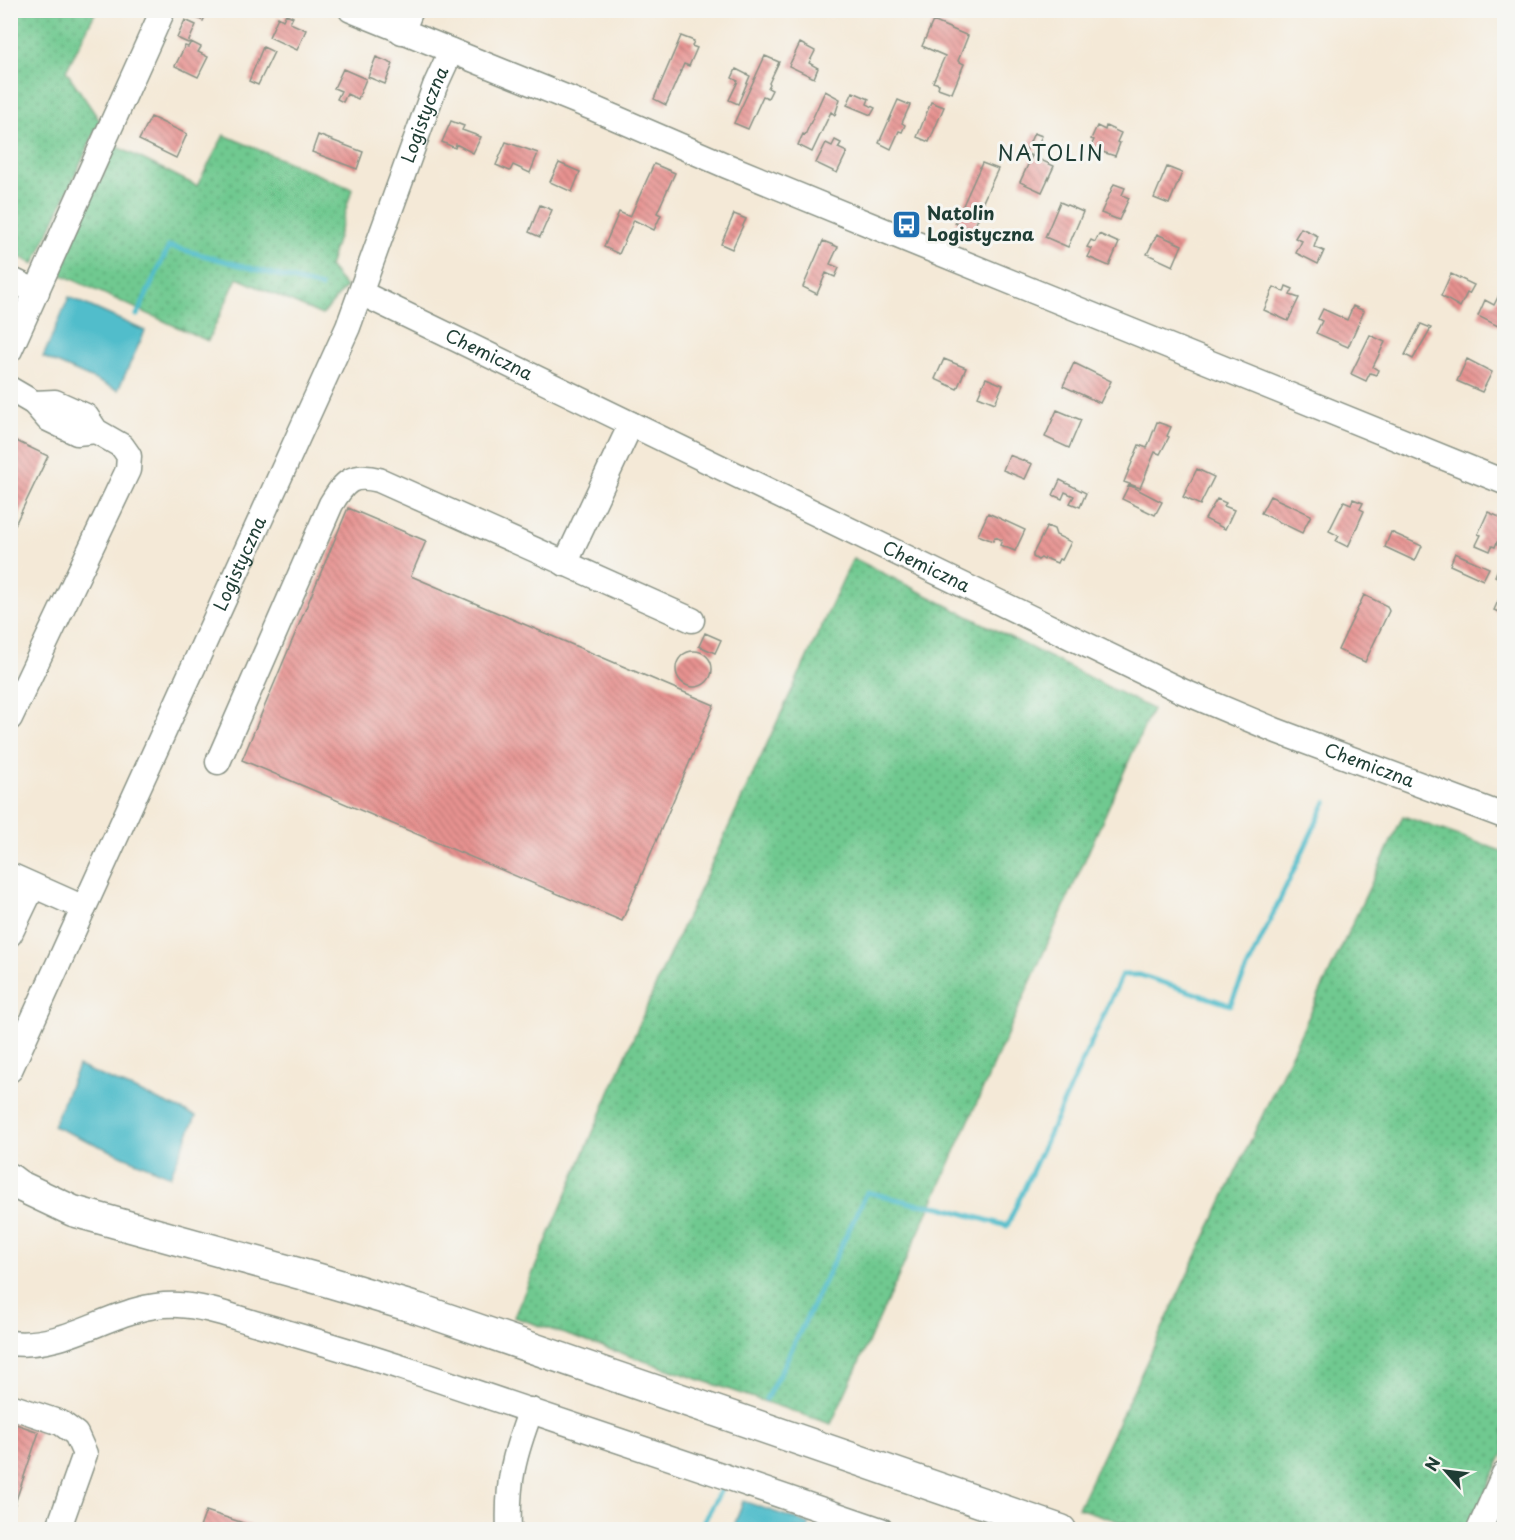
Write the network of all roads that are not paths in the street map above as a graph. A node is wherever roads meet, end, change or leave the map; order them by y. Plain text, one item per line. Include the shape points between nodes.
1 (163, 10) edge
2 (351, 10) edge
3 (407, 21) edge
4 (451, 51) junction
5 (10, 279) edge
6 (37, 292) junction
7 (361, 293) junction
8 (10, 350) edge
9 (10, 389) edge
10 (631, 424) junction
11 (1504, 482) edge
12 (566, 564) junction
13 (692, 620) dead end
14 (10, 718) edge
15 (218, 762) dead end
16 (1504, 816) edge
17 (10, 875) edge
18 (33, 886) junction
19 (84, 908) junction
20 (10, 934) edge
21 (11, 1070) edge
22 (10, 1179) edge
23 (10, 1205) edge
24 (74, 1211) junction
25 (10, 1343) edge
26 (10, 1406) edge
27 (531, 1410) junction
28 (1504, 1474) edge
29 (58, 1530) edge
30 (509, 1530) edge
31 (881, 1530) edge
32 (1061, 1530) edge
33 (1479, 1530) edge

1 - 6 street
2 - 3 street
3 - 4 street
4 - 7 street, Logistyczna
4 - 11 street
5 - 6 street
6 - 8 street
7 - 10 street, Chemiczna
7 - 19 street, Logistyczna
9 - 14 street via 34,403 48,418 77,433 96,431 122,446 129,456 128,470
10 - 12 street
10 - 16 street, Chemiczna via 1182,690 1277,731
12 - 13 street
12 - 15 street via 379,480 363,476 350,480 331,504
17 - 18 street
18 - 19 street
18 - 20 street
19 - 21 street, Logistyczna
22 - 24 main road
23 - 24 main road
24 - 32 main road via 419,1309
25 - 27 street via 47,1341 72,1335 131,1310 179,1305 351,1350
26 - 29 street via 61,1423 76,1434 85,1454
27 - 30 street via 509,1483
27 - 31 street
28 - 33 street

